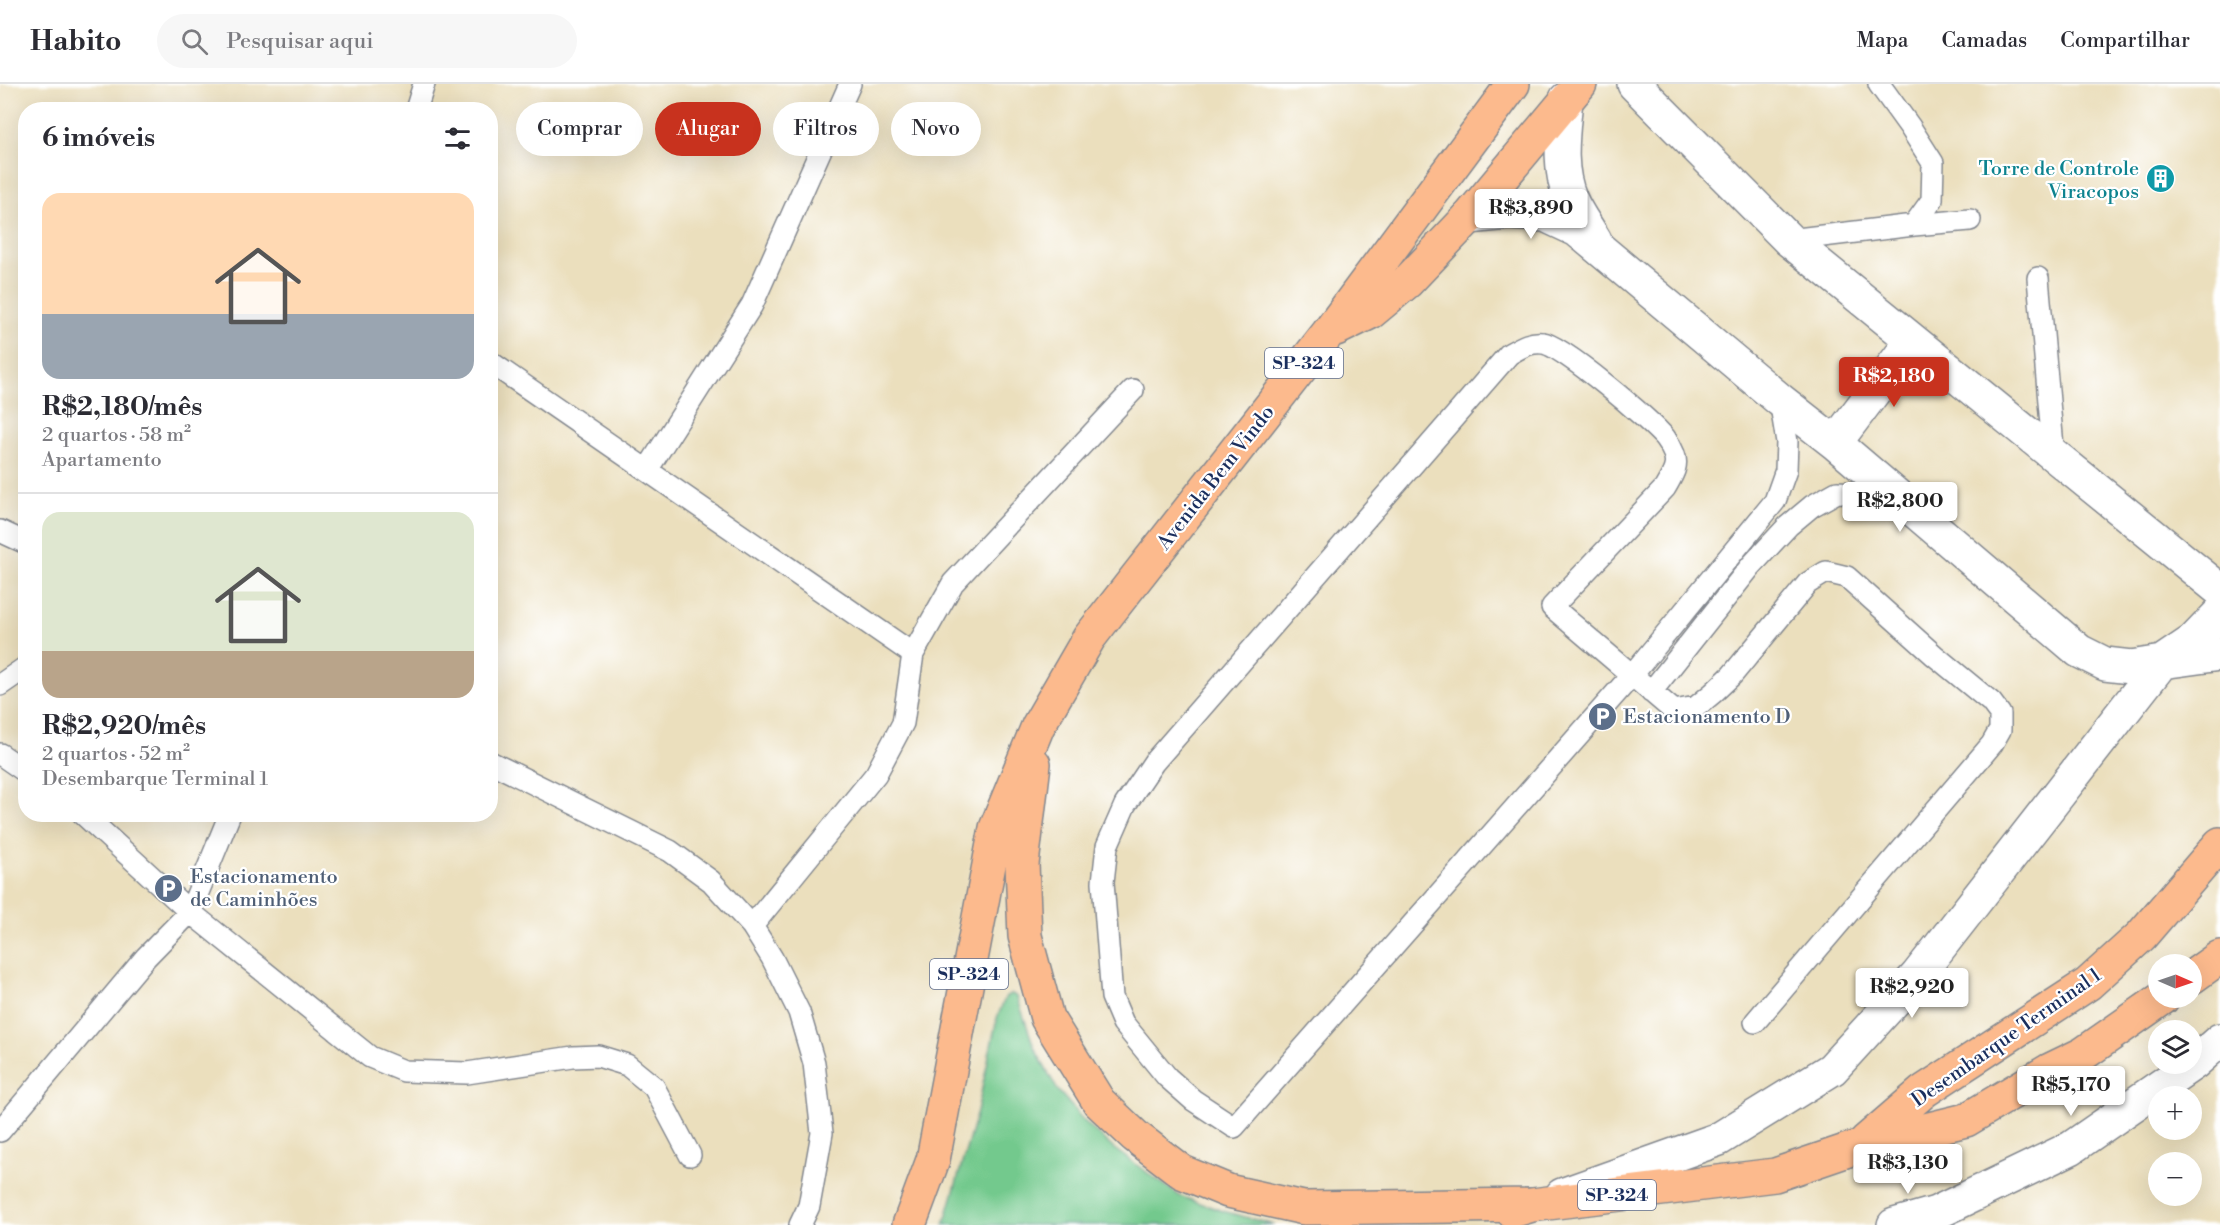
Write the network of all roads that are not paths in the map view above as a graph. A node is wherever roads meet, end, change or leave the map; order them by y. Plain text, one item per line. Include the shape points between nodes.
1 (424, 84) edge
2 (850, 84) edge
3 (1513, 84) edge
4 (1634, 84) edge
5 (1879, 84) edge
6 (1573, 92) edge
7 (419, 102) edge
8 (1469, 217) junction
9 (1970, 220) dead end
10 (1914, 225) junction
11 (1789, 240) junction
12 (1599, 247) junction
13 (2038, 278) dead end
14 (1328, 333) junction
15 (1912, 341) junction
16 (498, 368) edge
17 (1133, 390) dead end
18 (1780, 400) junction
19 (1835, 443) junction
20 (2054, 458) junction
21 (647, 470) junction
22 (1894, 495) junction
23 (0, 531) edge
24 (18, 539) edge
25 (2220, 590) edge
26 (2220, 613) edge
27 (913, 654) junction
28 (2220, 654) edge
29 (2162, 662) junction
30 (18, 673) edge
31 (1632, 675) junction
32 (0, 685) edge
33 (1651, 692) junction
34 (1038, 726) junction
35 (0, 754) edge
36 (18, 766) edge
37 (498, 766) edge
38 (92, 822) edge
39 (227, 822) edge
40 (2220, 844) edge
41 (190, 912) junction
42 (752, 926) junction
43 (2220, 957) edge
44 (2202, 970) edge
45 (2149, 1008) edge
46 (1755, 1022) dead end
47 (2220, 1040) edge
48 (0, 1131) edge
49 (1860, 1146) junction
50 (690, 1155) dead end
51 (1532, 1205) junction
52 (1933, 1219) edge
53 (800, 1225) edge
54 (909, 1225) edge
55 (1460, 1225) edge
56 (1894, 1225) edge

1 - 7 lane
2 - 21 lane via 752,304
3 - 14 main road, Avenida Bem Vindo / SP-324
4 - 11 street
5 - 10 lane via 1933,163 1932,200
6 - 8 main road
6 - 12 street via 1561,149 1564,175 1571,200
8 - 12 street via 1545,215 1577,230
8 - 14 main road via 1407,282 1371,312
9 - 10 lane
10 - 11 lane
11 - 15 street
12 - 18 street
13 - 20 lane
14 - 34 main road, Avenida Bem Vindo / SP-324 via 1089,638
15 - 19 street
15 - 20 street
16 - 21 lane
17 - 27 lane via 953,583
18 - 19 street
18 - 31 lane via 1787,460 1775,501
19 - 22 street
20 - 25 street
21 - 27 lane
22 - 29 street via 2079,651 2105,664 2131,667
22 - 33 lane via 1837,492 1812,506 1751,566
23 - 24 lane
26 - 29 street via 2193,641
27 - 42 lane via 903,723 876,774
28 - 29 street
29 - 51 street via 1917,976 1832,1069 1719,1139
30 - 32 lane
31 - 31 lane via 1552,607 1665,488 1675,472 1675,456 1666,439 1644,418 1566,354 1545,342 1528,343 1501,363 1154,762 1125,805 1107,846 1102,882 1112,996 1123,1023 1167,1077 1234,1127
31 - 33 lane
33 - 46 lane via 1674,711 1696,707 1732,675 1808,583 1826,572 1847,577 2000,714 2000,730 1992,744
34 - 51 main road via 1022,864 1025,936 1047,1018 1099,1102 1182,1172 1228,1191 1304,1208
34 - 54 main road, SP-324 via 996,828 933,1160
35 - 36 lane
37 - 42 lane via 670,852 711,881
38 - 41 lane
39 - 41 lane
40 - 49 main road, Desembarque Terminal 1 via 2141,936 2088,984 1924,1091
41 - 48 lane via 146,957
41 - 50 lane via 370,1057 404,1071 467,1074 598,1056 627,1065 654,1087
42 - 53 lane via 799,1012 814,1063 822,1134 809,1206
43 - 44 main road
45 - 49 main road, SP-324 via 2082,1054 1966,1120
47 - 52 street via 2194,1063 2071,1148
49 - 51 main road, SP-324 via 1775,1175
51 - 55 main road, SP-324
52 - 56 street

